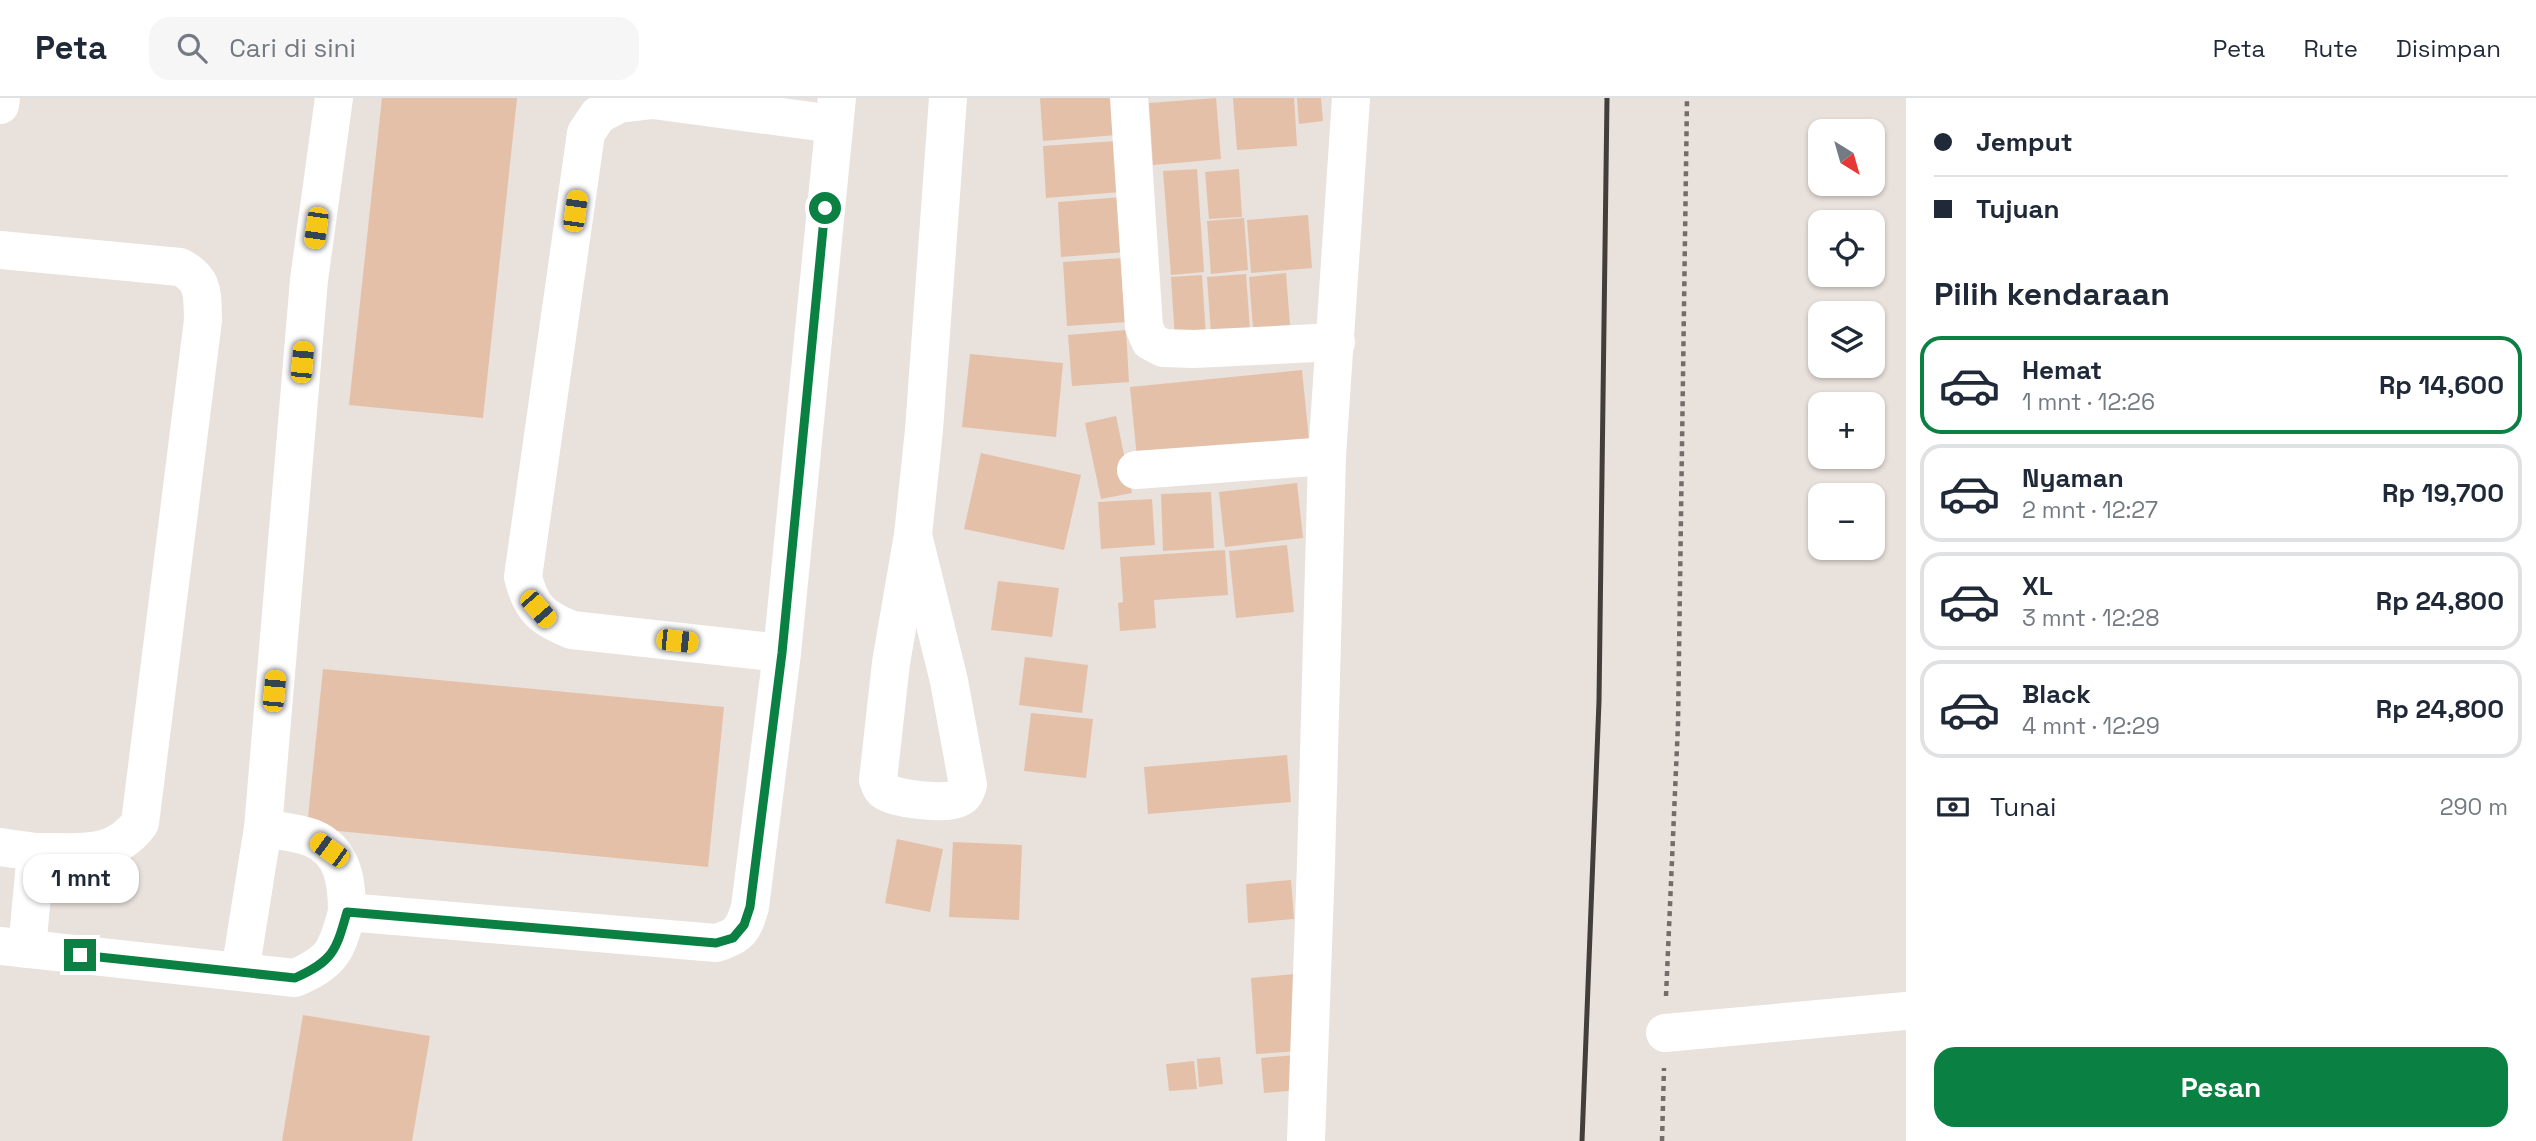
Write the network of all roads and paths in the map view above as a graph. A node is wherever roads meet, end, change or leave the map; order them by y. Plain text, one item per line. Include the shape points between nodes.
1 (1, 98) edge
2 (334, 98) edge
3 (948, 98) edge
4 (1129, 98) edge
5 (1351, 98) edge
6 (1687, 98) edge
7 (0, 105) edge
8 (836, 111) edge
9 (0, 250) edge
10 (1336, 342) junction
11 (1327, 456) junction
12 (1136, 470) dead end
13 (913, 535) junction
14 (782, 653) junction
15 (263, 828) junction
16 (18, 850) edge
17 (347, 912) junction
18 (13, 947) edge
19 (240, 972) junction
20 (1906, 1011) edge
21 (1665, 1033) junction
22 (1306, 1141) edge
23 (1662, 1141) edge

1 - 7 street
2 - 15 street via 309,279
3 - 13 street
4 - 10 street via 1144,327 1150,341 1163,348 1194,349
5 - 10 street
6 - 21 path via 1678,724
8 - 14 street
8 - 14 street via 653,100 619,104 598,115 586,133 523,577 528,598 548,621 572,630
9 - 16 street via 180,267 200,283 203,320 140,823 117,846 100,850
10 - 11 street
11 - 12 street
11 - 22 street
13 - 13 street via 891,663 878,780 885,792 898,797 946,802 957,800 968,785 949,681
14 - 17 street via 750,907 733,938 716,943
15 - 17 street via 313,838 329,850 344,871
15 - 19 street
16 - 18 street
17 - 19 street via 339,941 317,968 295,978
18 - 19 street
20 - 21 street
21 - 23 path

